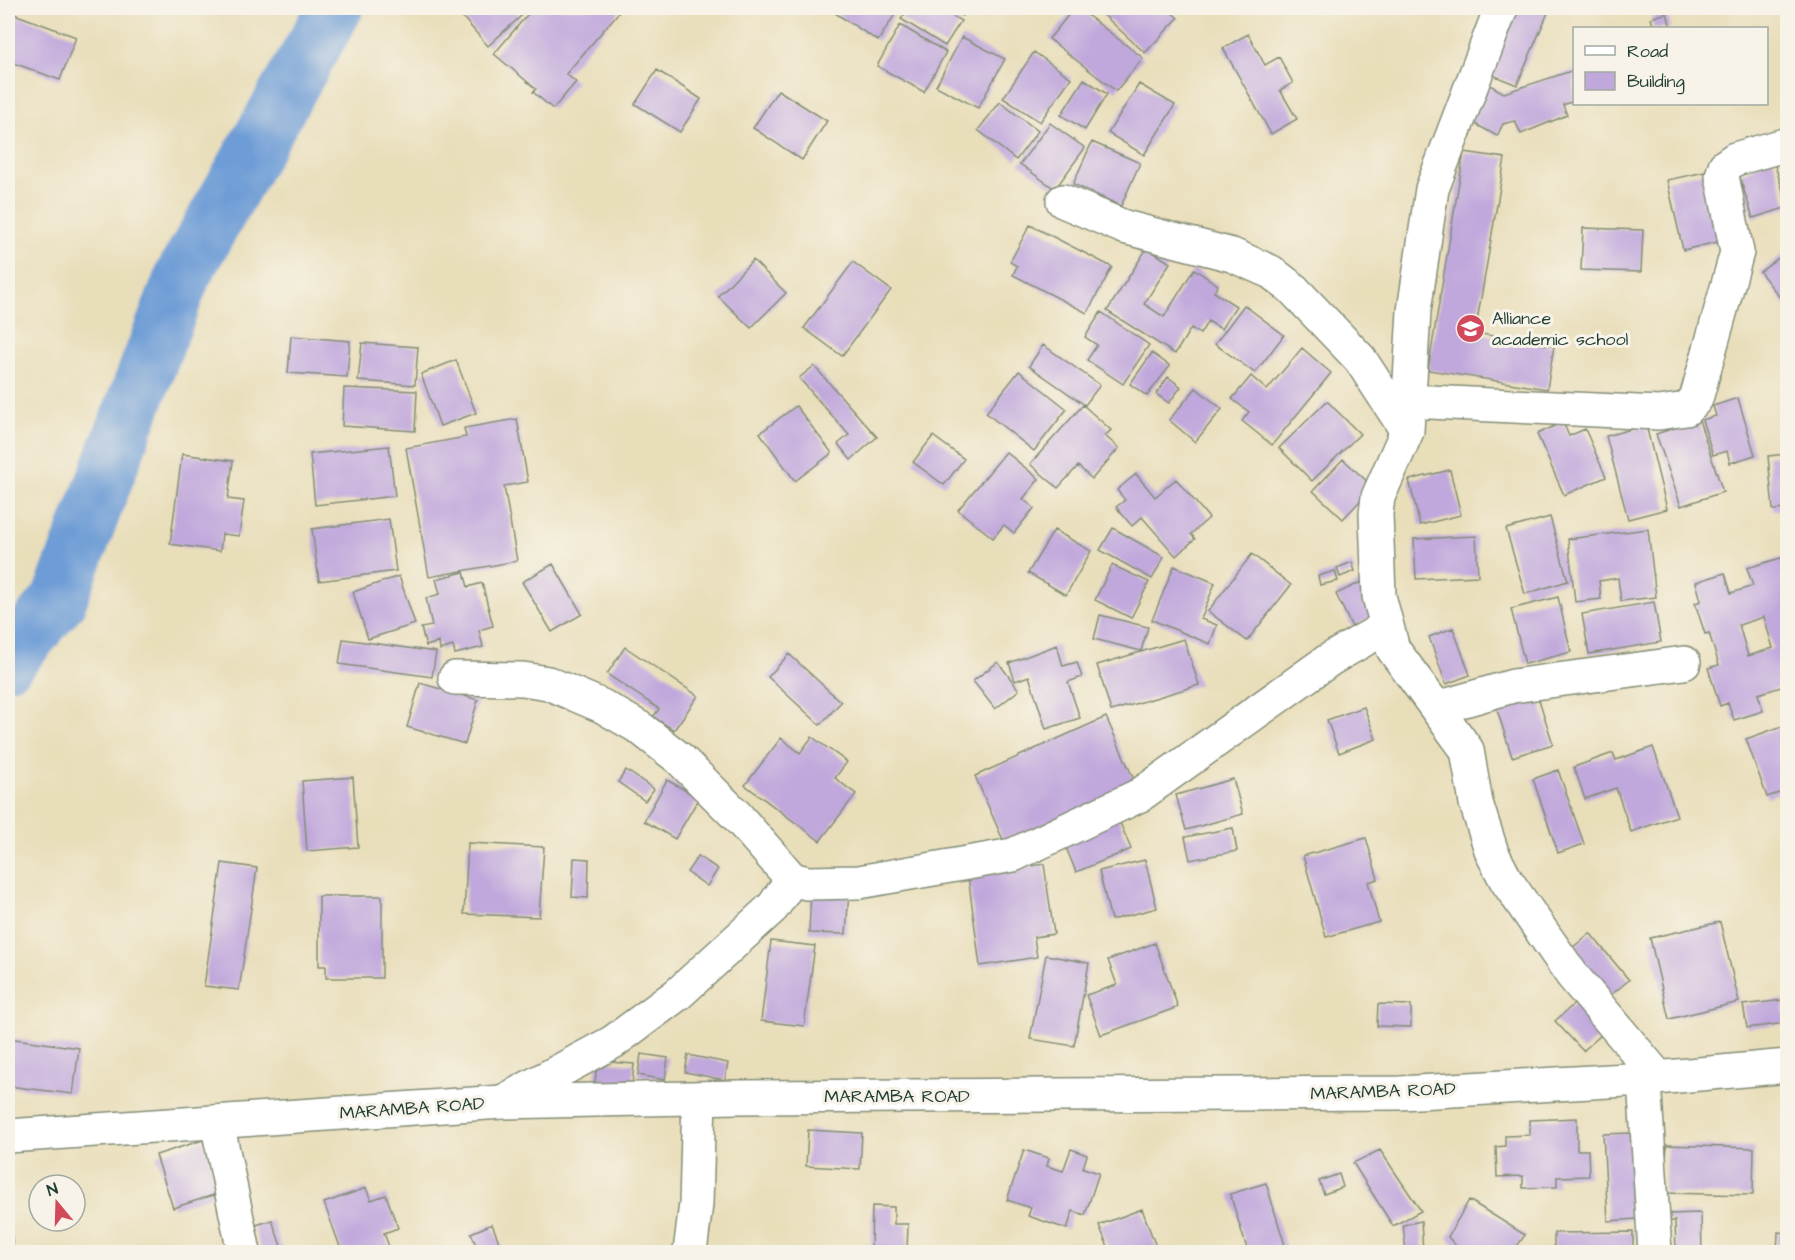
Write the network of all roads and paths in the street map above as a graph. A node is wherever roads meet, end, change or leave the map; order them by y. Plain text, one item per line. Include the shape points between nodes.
1 (1501, 8) edge
2 (1788, 144) edge
3 (1063, 201) dead end
4 (1408, 416) junction
5 (1386, 627) junction
6 (1684, 663) dead end
7 (455, 678) dead end
8 (1437, 708) junction
9 (792, 879) junction
10 (1788, 1066) edge
11 (1651, 1078) junction
12 (699, 1098) junction
13 (502, 1102) junction
14 (217, 1122) junction
15 (8, 1136) edge
16 (244, 1252) edge
17 (690, 1252) edge
18 (1655, 1252) edge

1 - 4 street via 1432,189 1414,311
2 - 4 street via 1735,159 1725,166 1722,176 1737,252 1696,399 1686,409 1659,413
3 - 4 street via 1124,227 1232,255 1270,272 1293,289
4 - 5 street via 1378,497 1376,514 1377,578
5 - 8 street via 1402,664
5 - 9 street via 1329,660 1140,795 1013,855 859,882 807,883
6 - 8 street via 1513,686
7 - 9 street via 548,683 602,705 680,759
8 - 11 street via 1467,750 1476,803 1492,853 1506,880
9 - 13 street via 773,907 678,994 613,1042
10 - 11 street, MARAMBA ROAD
11 - 12 street, MARAMBA ROAD via 1400,1093
11 - 18 street
12 - 13 street, MARAMBA ROAD
12 - 17 street via 696,1204
13 - 14 street, MARAMBA ROAD
14 - 15 street, MARAMBA ROAD
14 - 16 street

